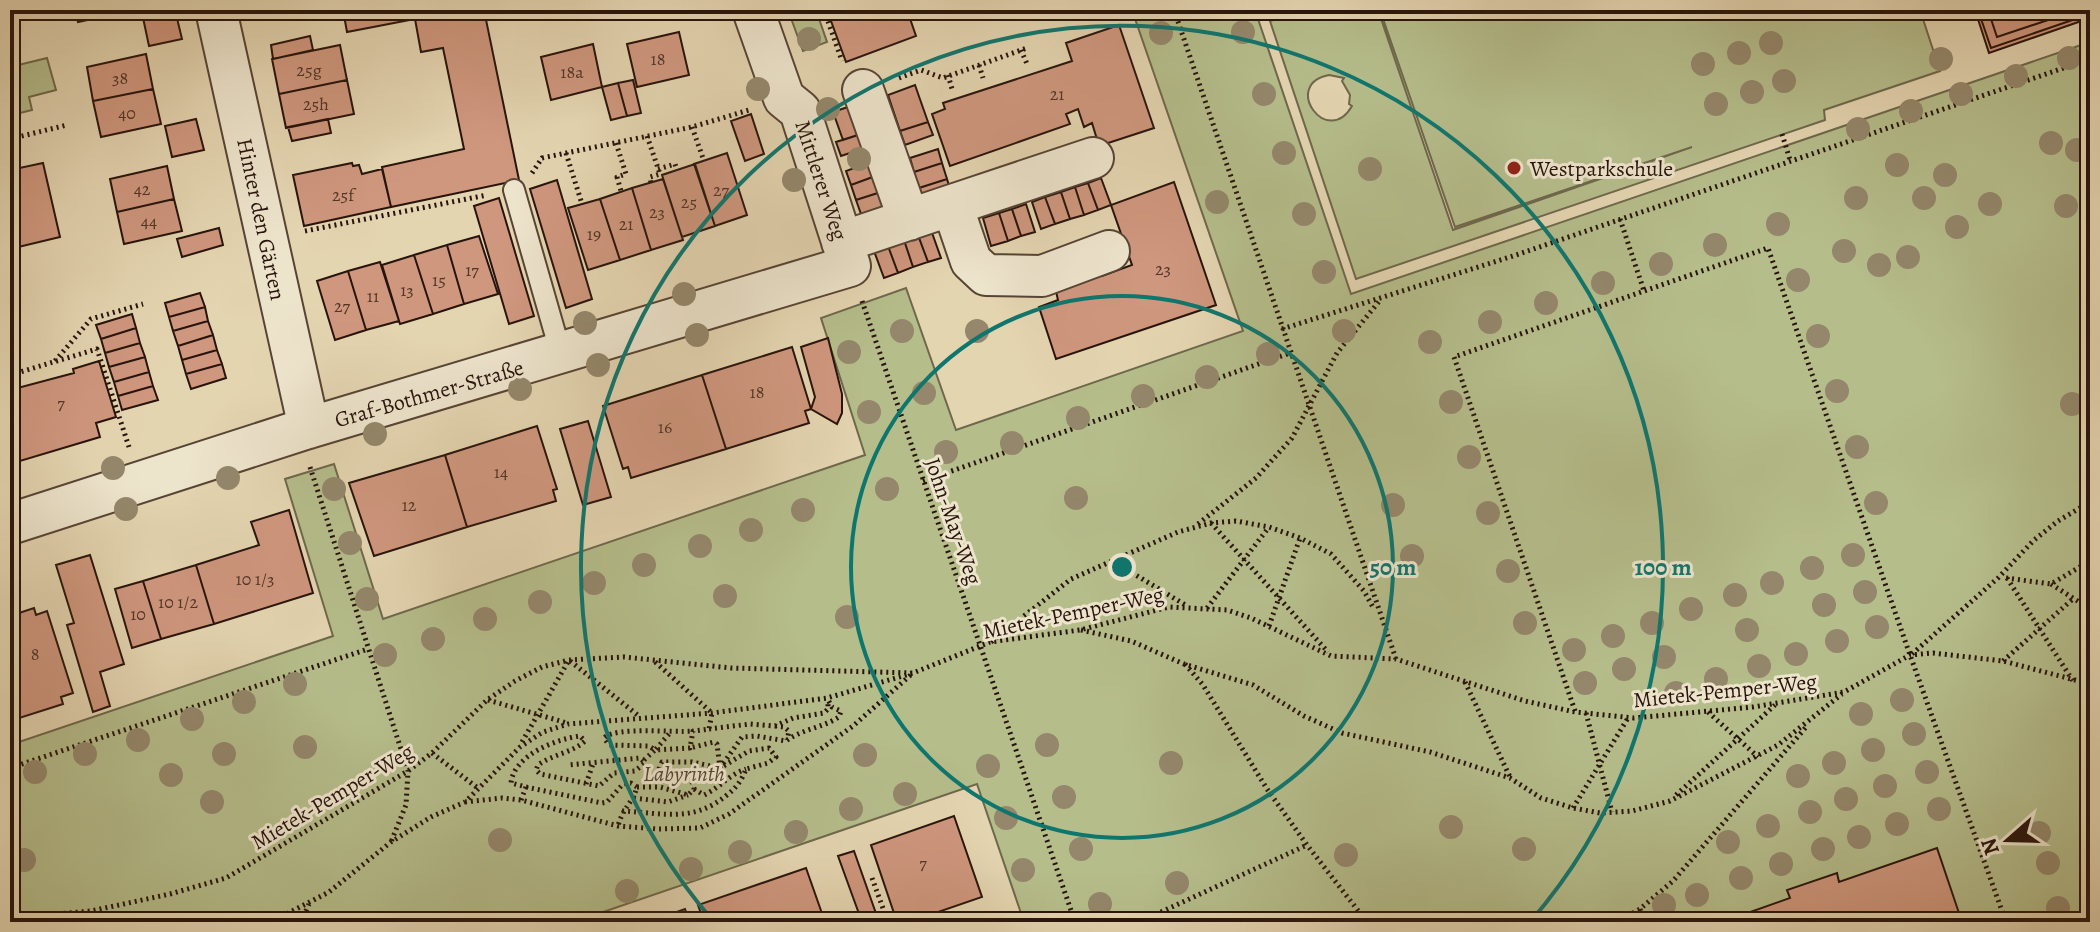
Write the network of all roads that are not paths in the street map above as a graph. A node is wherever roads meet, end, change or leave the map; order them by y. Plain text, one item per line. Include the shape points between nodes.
1 (216, 10) edge
2 (753, 10) edge
3 (853, 76) road end
4 (1093, 158) dead end
5 (514, 190) dead end
6 (952, 205) junction
7 (909, 220) junction
8 (1109, 251) dead end
9 (846, 254) junction
10 (561, 354) junction
11 (304, 430) junction
12 (10, 524) edge

1 - 11 street, Hinter den Gärten
2 - 9 street, Mittlerer Weg via 784,98 800,111
3 - 7 street
4 - 6 street, Graf-Bothmer-Straße
5 - 10 lane
6 - 7 street, Graf-Bothmer-Straße
6 - 8 street via 971,261 986,275 1042,276
7 - 9 street, Graf-Bothmer-Straße
9 - 10 street, Graf-Bothmer-Straße
10 - 11 street, Graf-Bothmer-Straße
11 - 12 street, Graf-Bothmer-Straße

